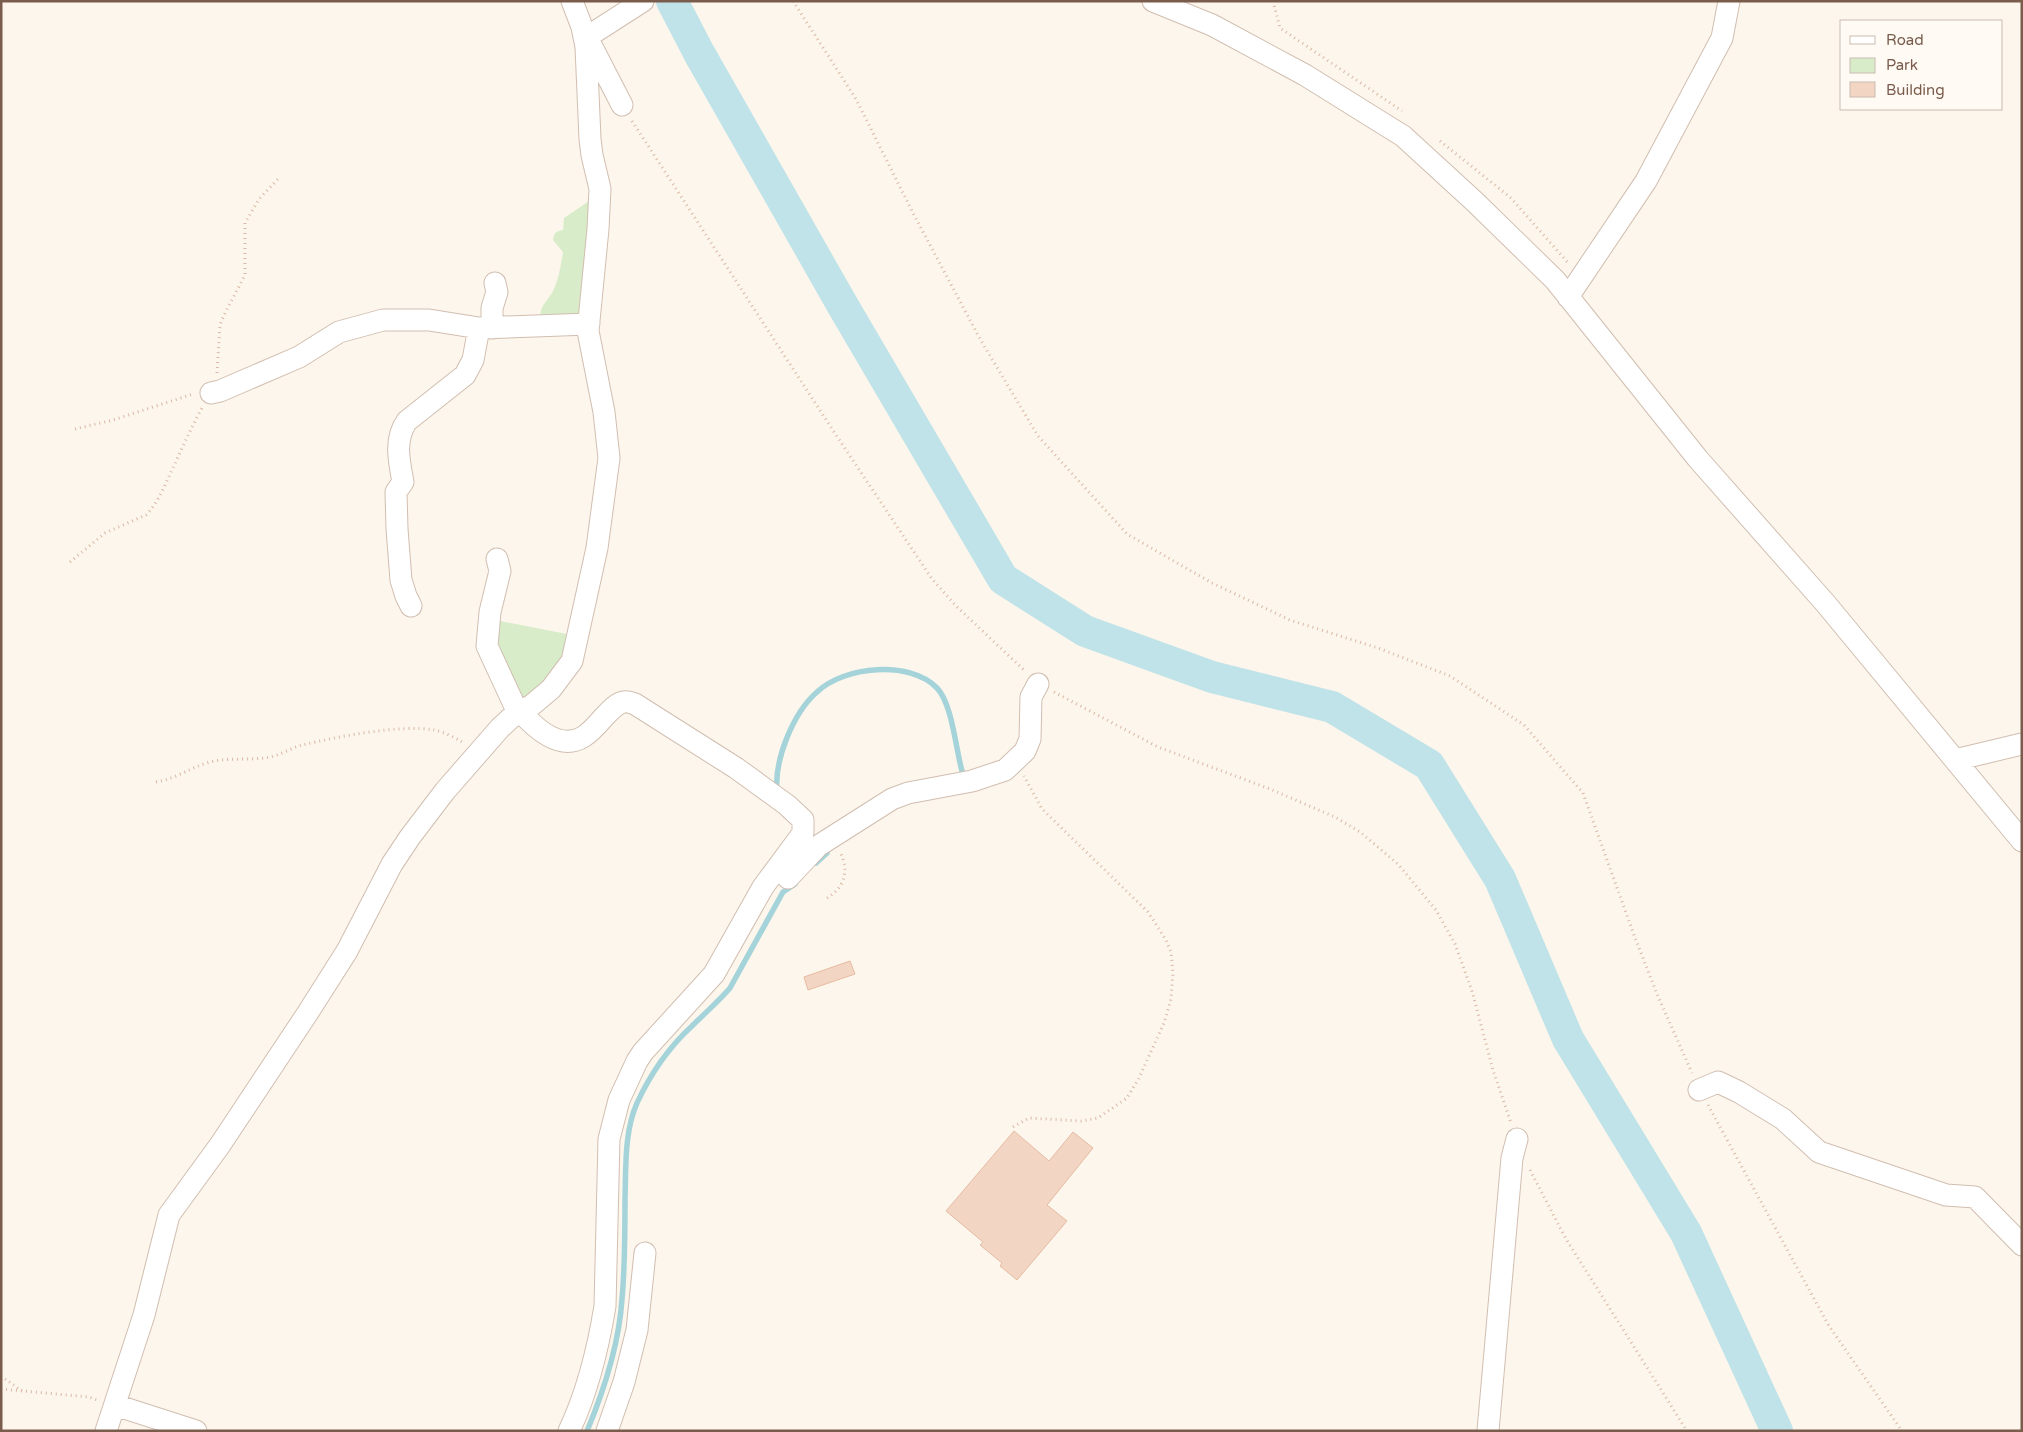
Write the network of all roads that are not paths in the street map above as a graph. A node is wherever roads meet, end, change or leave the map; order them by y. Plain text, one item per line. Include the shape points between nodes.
1 (572, 1) edge
2 (643, 1) edge
3 (1153, 1) edge
4 (1729, 1) edge
5 (584, 32) junction
6 (622, 105) road end
7 (495, 283) dead end
8 (1568, 296) junction
9 (588, 324) junction
10 (486, 328) junction
11 (210, 393) road end
12 (497, 559) dead end
13 (411, 606) dead end
14 (1038, 684) road end
15 (520, 713) junction
16 (2022, 744) edge
17 (1954, 760) junction
18 (2022, 841) edge
19 (788, 878) dead end
20 (1700, 1090) road end
21 (1516, 1139) road end
22 (2022, 1245) edge
23 (645, 1253) dead end
24 (115, 1406) junction
25 (106, 1431) edge
26 (196, 1431) edge
27 (569, 1431) edge
28 (607, 1431) edge
29 (1488, 1431) edge

1 - 5 street
2 - 5 street via 608,24
3 - 8 street via 1212,25 1288,66 1403,136 1481,208
4 - 8 street via 1722,38 1646,181
5 - 6 street
5 - 9 street via 588,115 600,199
7 - 10 street via 497,292
8 - 17 street via 1698,459 1826,604
9 - 10 street
9 - 15 street via 609,450 597,548 572,661 551,689
10 - 11 street via 429,320 383,320 361,325 338,332 299,356
10 - 13 street via 465,375 407,421 401,430 398,449 403,482 396,492 395,506 401,580
12 - 15 street via 500,571 490,612 487,646
14 - 19 street via 1031,697 1030,739 1025,752 1005,770 892,799 818,846
15 - 24 street via 500,728 476,754 392,864 347,951 308,1014 220,1145 168,1215 144,1315
15 - 27 street via 548,736 573,741 583,738 616,706 623,702 635,704 788,804 804,827 803,833 763,887 714,974 643,1052 619,1100 609,1139 602,1326 592,1370
16 - 17 street
17 - 18 street
20 - 22 street via 1718,1082 1739,1092 1782,1119 1819,1152 1946,1195 1975,1197
21 - 29 street
23 - 28 street via 637,1330
24 - 25 street
24 - 26 street

